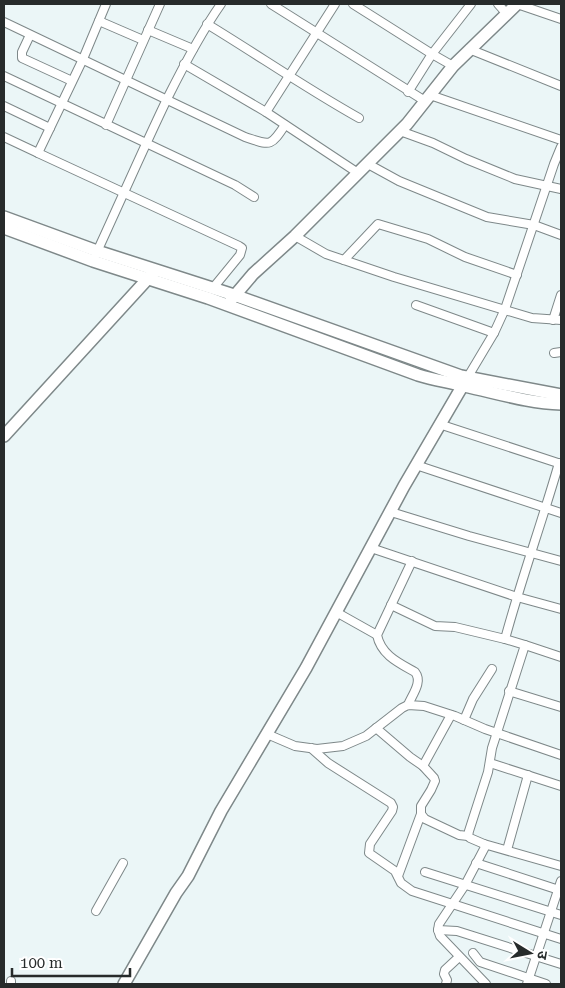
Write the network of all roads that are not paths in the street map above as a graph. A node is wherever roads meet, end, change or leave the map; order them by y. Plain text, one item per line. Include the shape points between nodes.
1 (106, 4) edge
2 (160, 4) edge
3 (270, 4) edge
4 (335, 4) edge
5 (353, 4) edge
6 (470, 4) edge
7 (498, 4) edge
8 (517, 4) edge
9 (217, 5) edge
10 (506, 13) junction
11 (561, 19) edge
12 (99, 21) junction
13 (4, 22) edge
14 (207, 24) junction
15 (148, 30) junction
16 (316, 33) junction
17 (30, 35) junction
18 (143, 40) junction
19 (193, 49) junction
20 (469, 49) junction
21 (432, 54) junction
22 (83, 59) junction
23 (184, 64) junction
24 (453, 66) junction
25 (289, 74) junction
26 (4, 76) edge
27 (126, 80) junction
28 (72, 81) junction
29 (561, 86) edge
30 (408, 92) junction
31 (427, 98) junction
32 (168, 99) junction
33 (61, 104) junction
34 (4, 106) edge
35 (266, 112) junction
36 (359, 118) dead end
37 (106, 125) junction
38 (285, 126) junction
39 (50, 128) junction
40 (400, 130) junction
41 (4, 137) edge
42 (561, 140) edge
43 (145, 144) junction
44 (561, 147) edge
45 (38, 152) junction
46 (368, 164) junction
47 (358, 173) junction
48 (547, 186) junction
49 (561, 189) edge
50 (124, 191) junction
51 (254, 197) dead end
52 (4, 217) edge
53 (534, 225) junction
54 (4, 228) edge
55 (561, 235) edge
56 (295, 236) junction
57 (95, 256) junction
58 (344, 260) junction
59 (152, 274) junction
60 (517, 275) junction
61 (212, 288) junction
62 (234, 295) junction
63 (561, 295) edge
64 (226, 305) junction
65 (416, 305) dead end
66 (505, 309) junction
67 (557, 320) edge
68 (494, 333) junction
69 (465, 382) junction
70 (561, 396) edge
71 (561, 404) edge
72 (439, 424) junction
73 (4, 436) edge
74 (560, 463) edge
75 (416, 465) junction
76 (546, 509) junction
77 (391, 512) junction
78 (561, 513) edge
79 (371, 548) junction
80 (530, 553) junction
81 (412, 561) junction
82 (561, 561) edge
83 (517, 596) junction
84 (391, 605) junction
85 (561, 609) edge
86 (336, 612) junction
87 (377, 635) junction
88 (505, 639) junction
89 (525, 645) junction
90 (561, 657) edge
91 (492, 669) dead end
92 (510, 691) junction
93 (408, 705) junction
94 (561, 707) edge
95 (452, 715) junction
96 (464, 720) junction
97 (376, 728) junction
98 (267, 734) junction
99 (496, 734) junction
100 (311, 748) junction
101 (561, 755) edge
102 (490, 763) junction
103 (423, 766) junction
104 (528, 775) junction
105 (561, 786) edge
106 (421, 814) junction
107 (468, 836) junction
108 (484, 844) junction
109 (507, 850) junction
110 (123, 863) dead end
111 (476, 864) junction
112 (561, 866) edge
113 (425, 872) dead end
114 (398, 876) junction
115 (561, 881) edge
116 (465, 884) junction
117 (558, 890) junction
118 (451, 904) junction
119 (96, 911) dead end
120 (552, 912) junction
121 (561, 915) edge
122 (438, 930) junction
123 (544, 935) junction
124 (561, 939) edge
125 (473, 953) dead end
126 (537, 956) junction
127 (459, 957) junction
128 (561, 964) edge
129 (528, 982) edge
130 (124, 984) edge
131 (446, 984) edge
132 (486, 984) edge
133 (546, 984) edge

1 - 12 street
2 - 15 street
3 - 16 street
4 - 16 street
5 - 21 street
6 - 21 street
7 - 10 street
8 - 10 main road
8 - 11 street
9 - 14 street
10 - 20 main road
12 - 18 street
12 - 22 street
13 - 17 street
14 - 19 street
14 - 25 street
15 - 18 street
15 - 19 street
16 - 25 street
16 - 30 street
17 - 22 street
17 - 28 street via 22,58
18 - 27 street
19 - 23 street
20 - 24 main road
20 - 29 street
21 - 24 street
21 - 30 street
22 - 27 street
22 - 28 street
23 - 32 street
23 - 35 street
24 - 31 main road
25 - 35 street
25 - 36 street
26 - 33 street
27 - 32 street
27 - 37 street
28 - 33 street
30 - 31 street
31 - 40 main road
31 - 42 street
32 - 38 street via 260,142 274,142
32 - 43 street
33 - 37 street
33 - 39 street
34 - 39 street
35 - 38 street
37 - 43 street
38 - 47 street
39 - 45 street
40 - 46 main road
40 - 48 street via 515,179
41 - 45 street
43 - 50 street
43 - 51 street
44 - 48 street
45 - 50 street
46 - 47 main road
46 - 53 street via 399,181 487,217
47 - 56 main road
48 - 49 street
48 - 53 street
50 - 57 street
50 - 61 street via 242,248 240,255
52 - 57 main road
53 - 55 street
53 - 60 street
54 - 57 main road
56 - 58 street via 326,254
56 - 62 main road
57 - 59 main road
58 - 60 street via 378,224 428,239 465,257
58 - 66 street via 394,278
59 - 61 main road
59 - 64 main road
59 - 73 main road
60 - 66 street
61 - 62 main road
62 - 64 main road
62 - 69 main road
63 - 67 street
64 - 69 main road via 438,382
65 - 68 street
66 - 67 street via 532,318
66 - 68 street
68 - 69 street
69 - 70 main road
69 - 71 main road via 497,394
69 - 72 main road
72 - 74 street
72 - 75 main road
74 - 76 street
75 - 76 street
75 - 77 main road
76 - 78 street
76 - 80 street
77 - 79 main road
77 - 80 street
79 - 81 street
79 - 86 main road
80 - 82 street
80 - 83 street
81 - 83 street
81 - 84 street
83 - 85 street
83 - 88 street
84 - 87 street
84 - 88 street via 435,626 455,627
86 - 87 street
86 - 98 main road
87 - 93 street via 379,645 388,655 418,676
88 - 89 street
89 - 90 street
89 - 92 street
91 - 96 street via 473,698
92 - 94 street
92 - 99 street
93 - 95 street via 424,706
93 - 97 street
95 - 96 street
95 - 103 street
96 - 99 street
97 - 100 street via 343,746
97 - 103 street
98 - 100 street via 293,745
98 - 130 main road
99 - 101 street
99 - 102 street
100 - 114 street via 328,763 391,803 392,811 370,844 369,853
102 - 104 street
102 - 107 street
103 - 106 street via 435,781 421,806
104 - 105 street
104 - 109 street
106 - 107 street via 459,835
106 - 114 street
107 - 108 street
108 - 109 street
108 - 111 street
109 - 112 street
110 - 119 street
111 - 116 street
111 - 117 street
113 - 116 street
114 - 118 street via 404,887
115 - 117 street
116 - 118 street
116 - 120 street
117 - 120 street
118 - 122 street
118 - 123 street
120 - 121 street
120 - 123 street
122 - 126 street via 456,931
122 - 127 street
123 - 124 street
123 - 126 street
125 - 129 street via 480,962
126 - 128 street
126 - 129 street
127 - 131 street via 445,970
127 - 132 street
129 - 133 street

